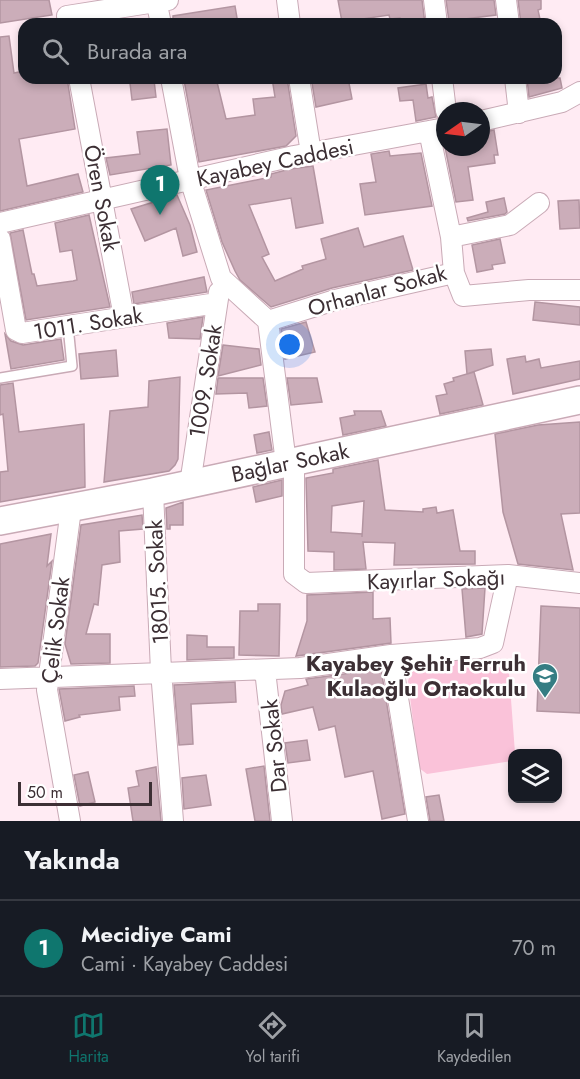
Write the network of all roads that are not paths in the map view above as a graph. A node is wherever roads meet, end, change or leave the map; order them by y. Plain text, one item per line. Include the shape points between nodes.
1 (160, 0) edge
2 (286, 0) edge
3 (434, 0) edge
4 (506, 0) edge
5 (66, 13) edge
6 (161, 18) edge
7 (289, 18) edge
8 (436, 18) edge
9 (508, 18) edge
10 (80, 84) edge
11 (172, 84) edge
12 (300, 84) edge
13 (443, 84) edge
14 (516, 84) edge
15 (580, 93) edge
16 (445, 102) edge
17 (519, 113) junction
18 (490, 119) edge
19 (436, 129) edge
20 (311, 153) junction
21 (440, 156) edge
22 (190, 179) junction
23 (102, 201) junction
24 (539, 203) dead end
25 (0, 223) edge
26 (451, 237) junction
27 (0, 239) edge
28 (454, 273) junction
29 (221, 278) junction
30 (580, 290) edge
31 (217, 303) junction
32 (124, 317) junction
33 (268, 321) junction
34 (68, 326) junction
35 (0, 378) edge
36 (580, 400) edge
37 (290, 462) junction
38 (190, 484) junction
39 (153, 492) junction
40 (70, 509) junction
41 (0, 521) edge
42 (508, 575) junction
43 (580, 583) edge
44 (391, 655) junction
45 (266, 670) junction
46 (161, 671) junction
47 (47, 677) junction
48 (0, 679) edge
49 (70, 821) edge
50 (173, 821) edge
51 (282, 821) edge
52 (418, 821) edge

1 - 5 street
1 - 6 street
2 - 7 street
3 - 8 street
4 - 9 street
10 - 23 street, Ören Sokak
11 - 22 street
12 - 20 street
13 - 16 street
14 - 17 street
15 - 17 street
17 - 18 street
19 - 20 street, Kayabey Caddesi
20 - 22 street, Kayabey Caddesi
21 - 26 street, Orhanlar Sokak
22 - 23 street, Kayabey Caddesi
22 - 29 street
23 - 25 street, Kayabey Caddesi
23 - 32 street, Ören Sokak
24 - 26 street via 510,225
26 - 28 street, Orhanlar Sokak
27 - 34 street, 1011. Sokak via 16,330 22,333
28 - 30 street via 463,296
28 - 33 street, Orhanlar Sokak via 335,300
29 - 31 street, 1009. Sokak
29 - 33 street
31 - 32 street, 1011. Sokak
31 - 38 street, 1009. Sokak
32 - 34 street, 1011. Sokak
33 - 37 street
34 - 35 lane via 72,366
36 - 37 main road, Bağlar Sokak
37 - 38 main road, Bağlar Sokak
37 - 42 street, Kayırlar Sokağı via 294,574 306,583
38 - 39 main road, Bağlar Sokak
39 - 40 main road, Bağlar Sokak
39 - 46 street, 18015. Sokak
40 - 41 main road, Bağlar Sokak
40 - 47 street, Çelik Sokak
42 - 43 street, Kayırlar Sokağı
42 - 44 street via 493,643 480,648
44 - 45 street
44 - 52 street
45 - 46 street
45 - 51 street, Dar Sokak
46 - 47 street
46 - 50 street, 18015. Sokak
47 - 48 street
47 - 49 street, Çelik Sokak

